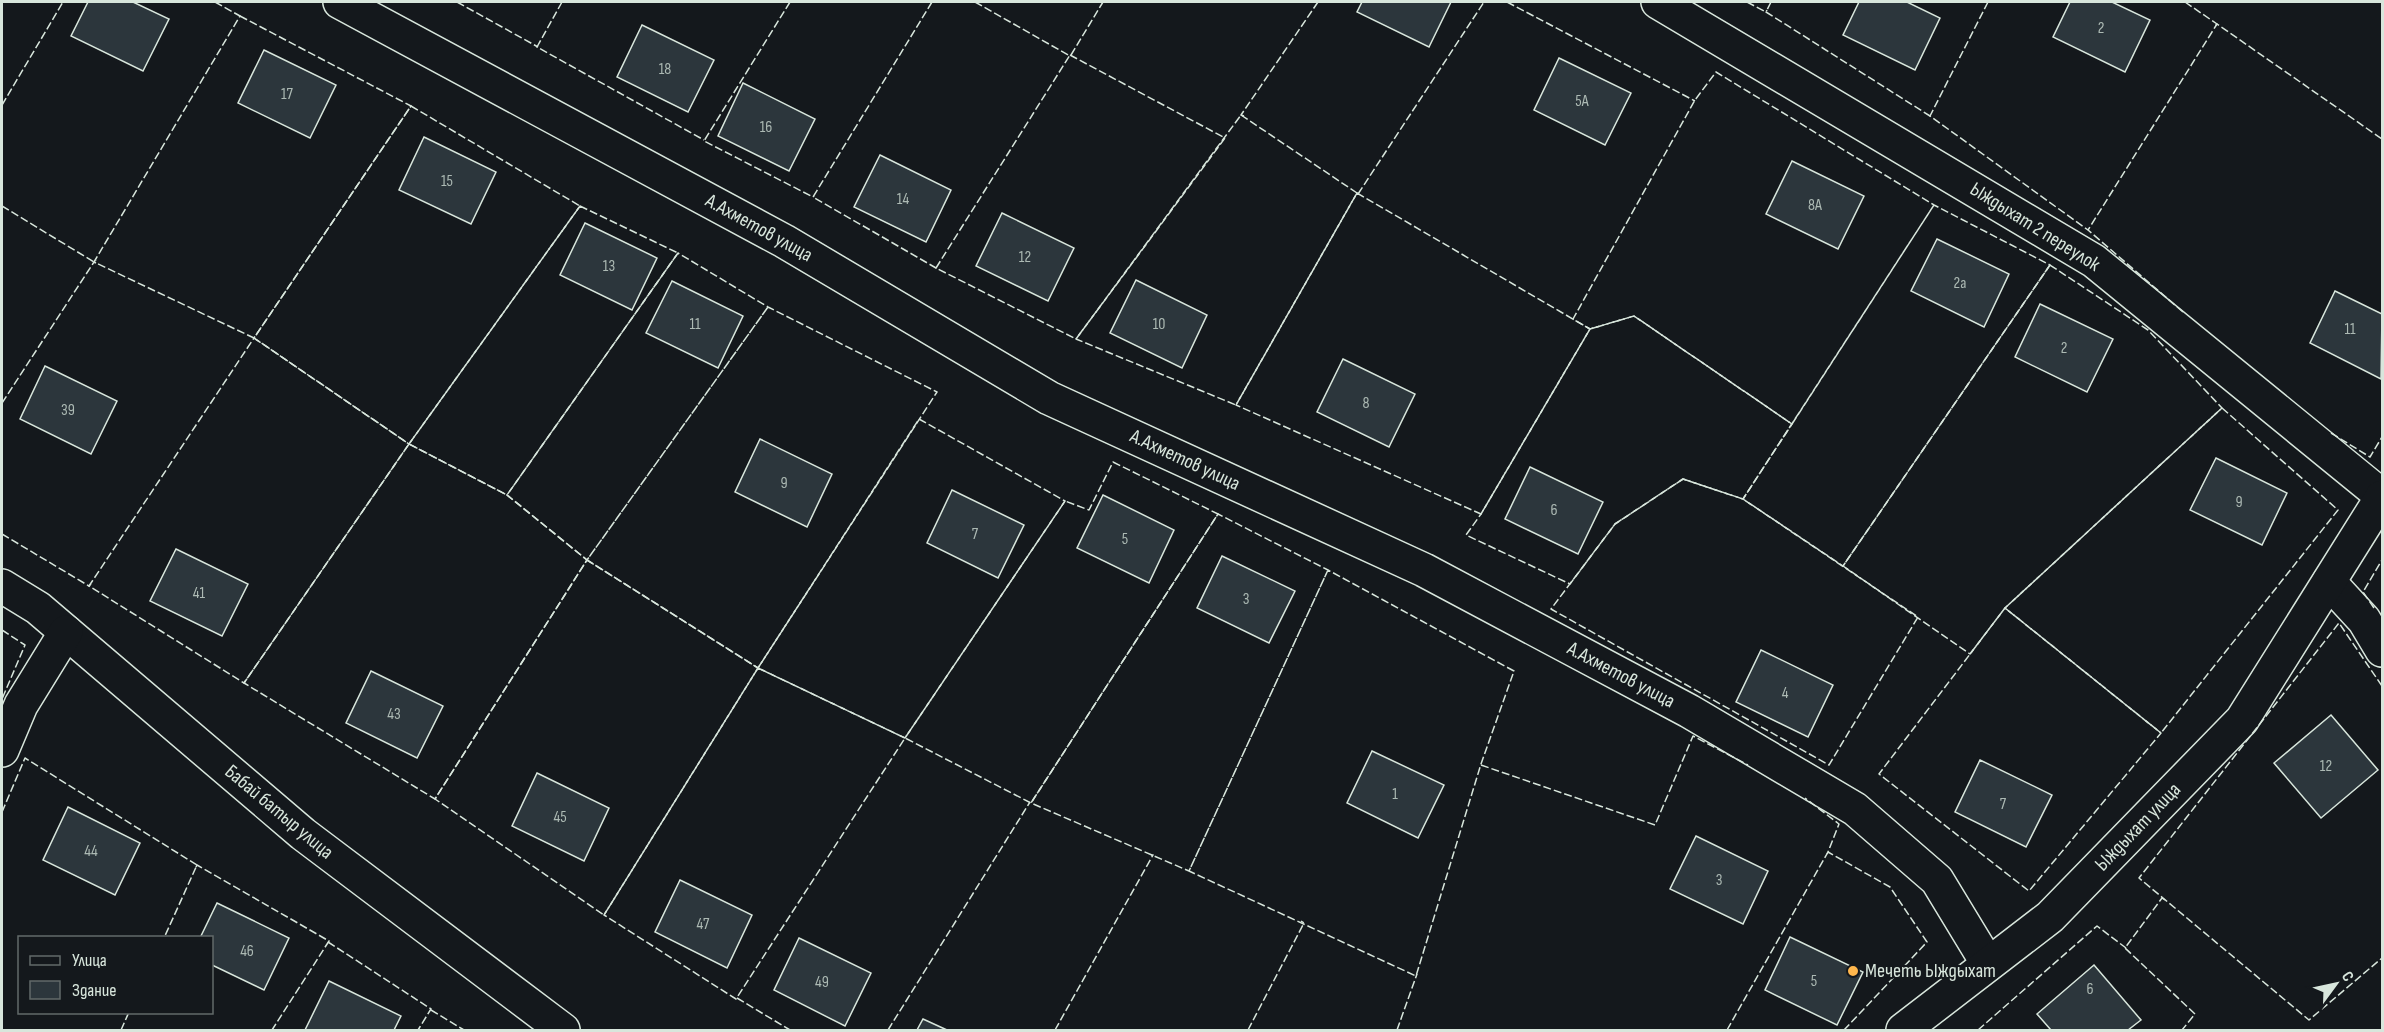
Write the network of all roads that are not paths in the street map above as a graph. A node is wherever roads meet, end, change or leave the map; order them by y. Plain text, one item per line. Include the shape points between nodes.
1 (340, 2) edge
2 (1658, 2) edge
3 (2382, 496) edge
4 (2329, 582) junction
5 (2, 586) edge
6 (66, 632) junction
7 (2382, 650) edge
8 (2, 750) edge
9 (1988, 964) junction
10 (563, 1030) edge
11 (1903, 1030) edge

1 - 9 street, А.Ахметов улица via 784,241 1049,398 1424,570 1689,711 1855,809 1937,880
2 - 3 street, Ыждыхат 2 переулок via 2094,261
3 - 4 street, Ыждыхат улица
4 - 7 street via 2364,621
4 - 9 street, Ыждыхат улица via 2242,720 2050,917
5 - 6 street, Бабай батыр улица via 38,608
6 - 8 street via 21,705
6 - 10 street, Бабай батыр улица via 303,834
9 - 11 street, Ыждыхат улица

